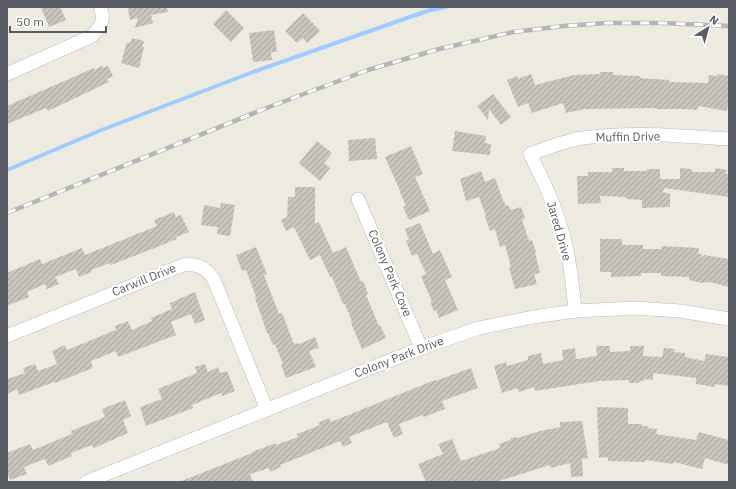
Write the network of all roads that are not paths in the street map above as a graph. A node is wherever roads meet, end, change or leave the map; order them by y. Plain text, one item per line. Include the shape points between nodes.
1 (100, 7) edge
2 (7, 74) edge
3 (729, 139) edge
4 (530, 154) joint
5 (358, 199) dead end
6 (575, 311) junction
7 (729, 319) edge
8 (7, 336) edge
9 (421, 348) junction
10 (267, 410) junction
11 (86, 482) edge

1 - 2 street via 101,26 92,36
3 - 4 street, Muffin Drive via 598,136 581,138
4 - 6 street, Jared Drive via 544,183 565,240
5 - 9 street, Colony Park Cove
6 - 7 street, Colony Park Drive via 635,308 680,311
6 - 9 street, Colony Park Drive via 479,328
8 - 10 street, Carwill Drive via 182,265 195,264 206,269 214,280
9 - 10 street, Colony Park Drive
10 - 11 street, Colony Park Drive

